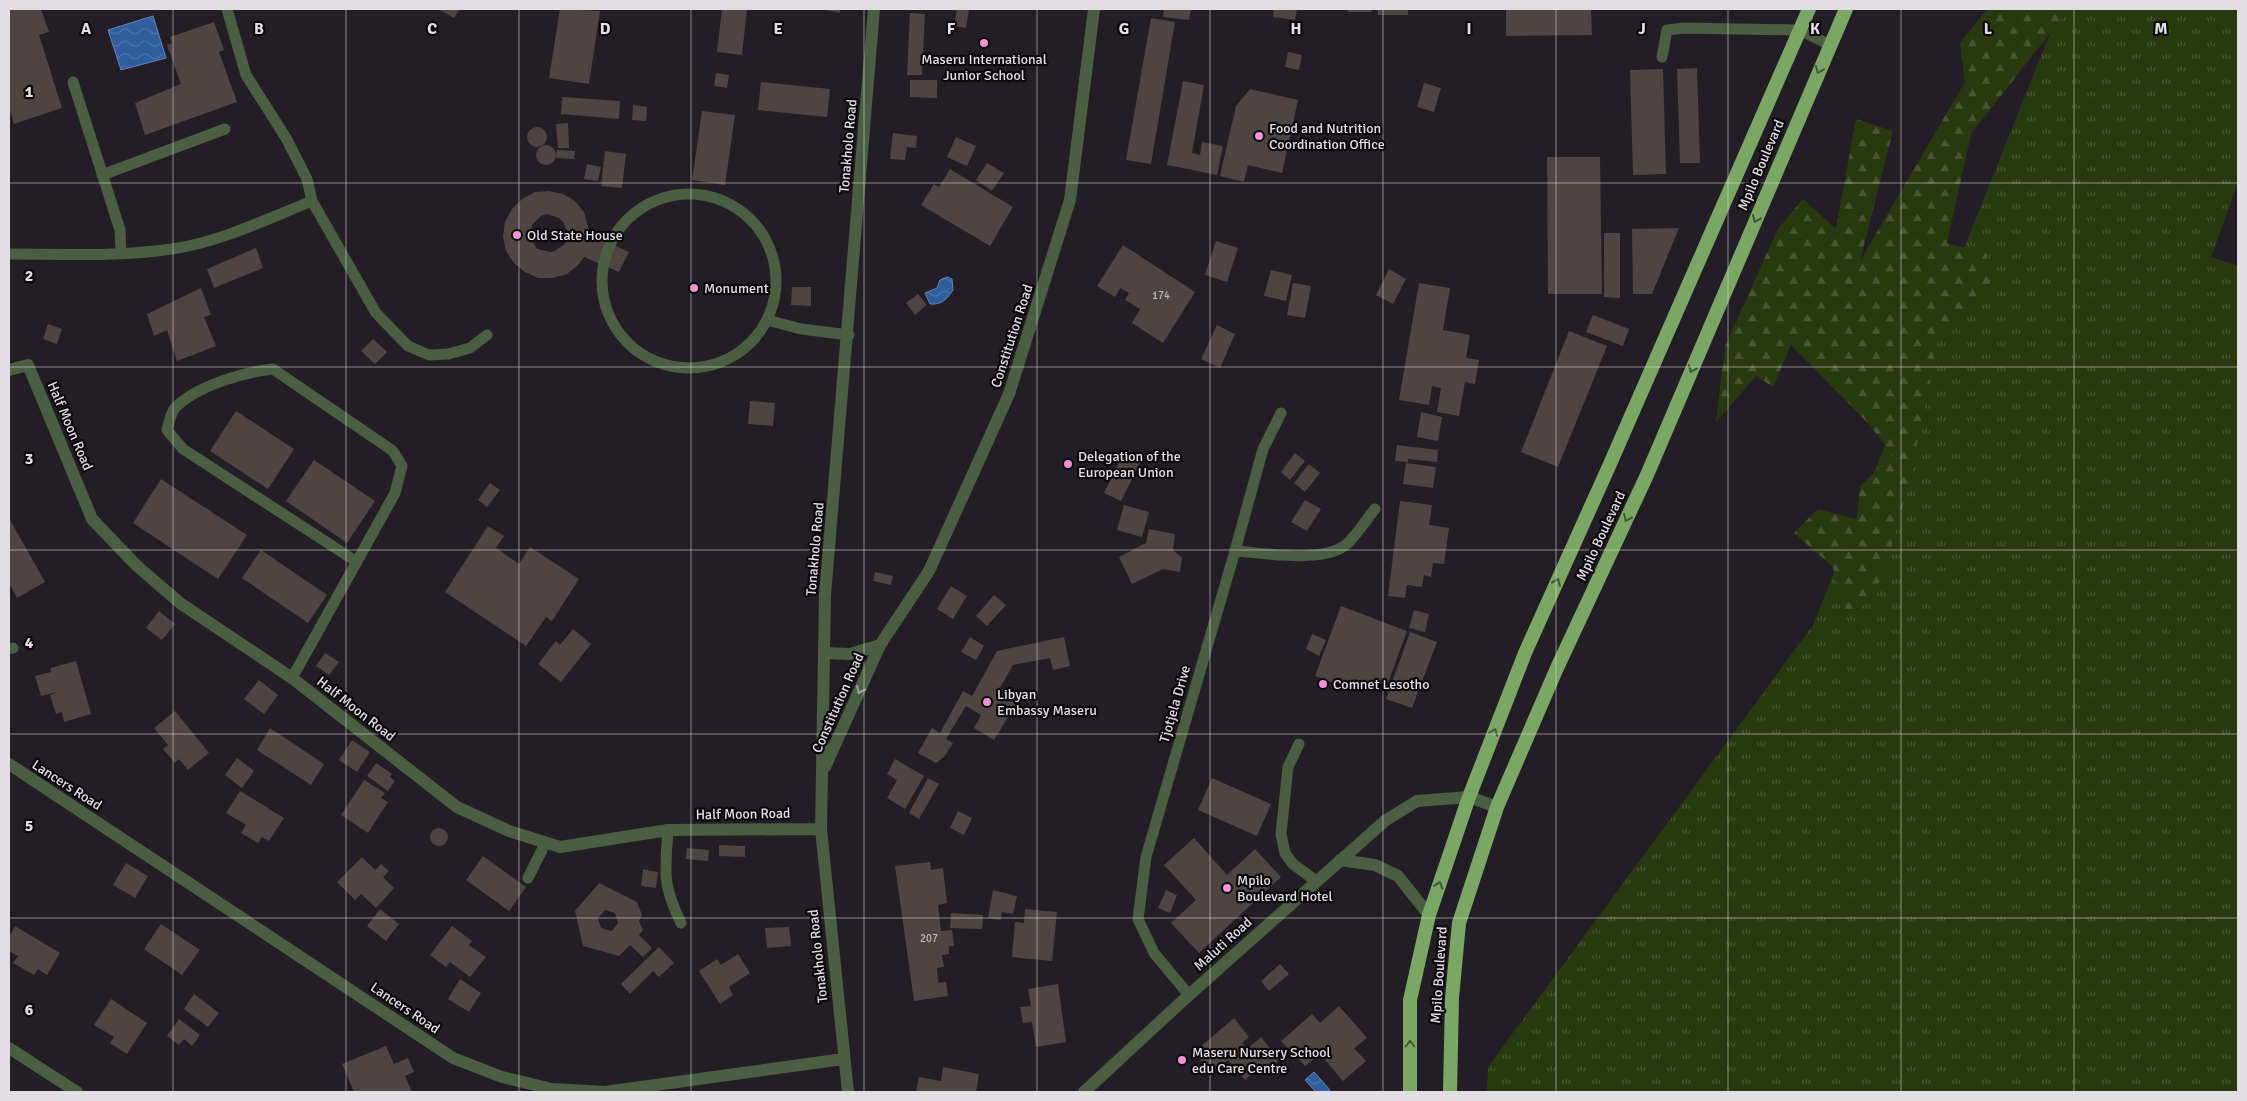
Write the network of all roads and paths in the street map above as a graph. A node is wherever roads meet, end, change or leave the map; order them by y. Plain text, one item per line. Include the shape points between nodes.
1 (226, 9) edge
2 (874, 9) edge
3 (1094, 9) edge
4 (1809, 9) edge
5 (1846, 9) edge
6 (1800, 30) junction
7 (1830, 45) junction
8 (1662, 57) dead end
9 (73, 82) dead end
10 (225, 129) dead end
11 (102, 175) junction
12 (312, 201) junction
13 (121, 252) junction
14 (9, 254) edge
15 (767, 320) junction
16 (487, 335) dead end
17 (849, 335) junction
18 (9, 370) edge
19 (1281, 413) dead end
20 (1375, 509) dead end
21 (1235, 551) junction
22 (357, 562) junction
23 (880, 646) junction
24 (824, 653) junction
25 (292, 678) junction
26 (1299, 744) dead end
27 (9, 764) edge
28 (823, 772) junction
29 (1468, 797) junction
30 (1497, 806) junction
31 (821, 829) junction
32 (668, 830) junction
33 (544, 842) junction
34 (1340, 860) junction
35 (528, 878) dead end
36 (1316, 881) junction
37 (1429, 914) junction
38 (681, 922) dead end
39 (1189, 995) junction
40 (9, 1048) edge
41 (843, 1059) junction
42 (552, 1091) edge
43 (77, 1092) edge
44 (848, 1092) edge
45 (1084, 1092) edge
46 (1410, 1092) edge
47 (1450, 1092) edge

1 - 12 lane via 246,75 286,138 307,179
2 - 17 street, Tonakholo Road
3 - 23 street, Constitution Road via 1070,200 1009,394 929,571
4 - 6 highway, Mpilo Boulevard
5 - 7 highway, Mpilo Boulevard
6 - 7 lane
6 - 8 lane via 1667,30
29 -> 6 highway, Mpilo Boulevard via 1525,653
7 -> 30 highway, Mpilo Boulevard via 1647,475
9 - 11 lane
10 - 11 lane
11 - 13 lane via 120,230
12 - 13 lane via 221,237 172,249
12 - 16 lane via 376,313 408,346 429,355 448,354 470,348
13 - 14 lane
15 - 15 lane via 775,296 776,271 769,246 756,225 737,208 714,197 689,194 664,197 642,207 623,224 610,245 603,266 602,289 607,311 628,342 652,360 688,368 718,364 738,354 755,339
15 - 17 lane via 801,329
17 - 24 street, Tonakholo Road via 825,595
18 - 25 street, Half Moon Road via 28,365 92,519 180,603
19 - 21 lane, Tjotjela Drive via 1262,449
20 - 21 lane via 1347,544 1332,551 1314,556
21 - 39 lane, Tjotjela Drive via 1146,857 1138,919 1154,953
22 - 22 lane via 395,493 402,466 393,451 273,369 247,372 197,393 174,408 167,430 183,449
22 - 25 lane
23 - 24 street, Constitution Road via 850,654
23 -> 28 street, Constitution Road
24 - 28 street, Tonakholo Road
25 - 33 street, Half Moon Road via 457,808
26 - 36 lane via 1288,767 1281,834 1285,852 1293,864
27 - 42 street, Lancers Road via 453,1058 502,1077
28 - 31 street, Tonakholo Road
29 - 30 street, Maluti Road
29 - 34 street, Maluti Road via 1417,801 1386,820
37 -> 29 highway, Mpilo Boulevard
30 - 47 highway, Mpilo Boulevard via 1459,923 1452,998
31 - 32 street, Half Moon Road
31 - 41 street, Tonakholo Road
32 - 33 street, Half Moon Road via 560,847
32 - 38 lane via 665,877 669,899
33 - 35 lane
34 - 36 street, Maluti Road
34 - 37 street via 1375,865 1398,876
36 - 39 street, Maluti Road
46 -> 37 highway, Mpilo Boulevard via 1410,1000
39 - 45 street, Maluti Road
40 - 43 street
41 - 42 street, Lancers Road via 605,1092
41 - 44 street, Tonakholo Road

